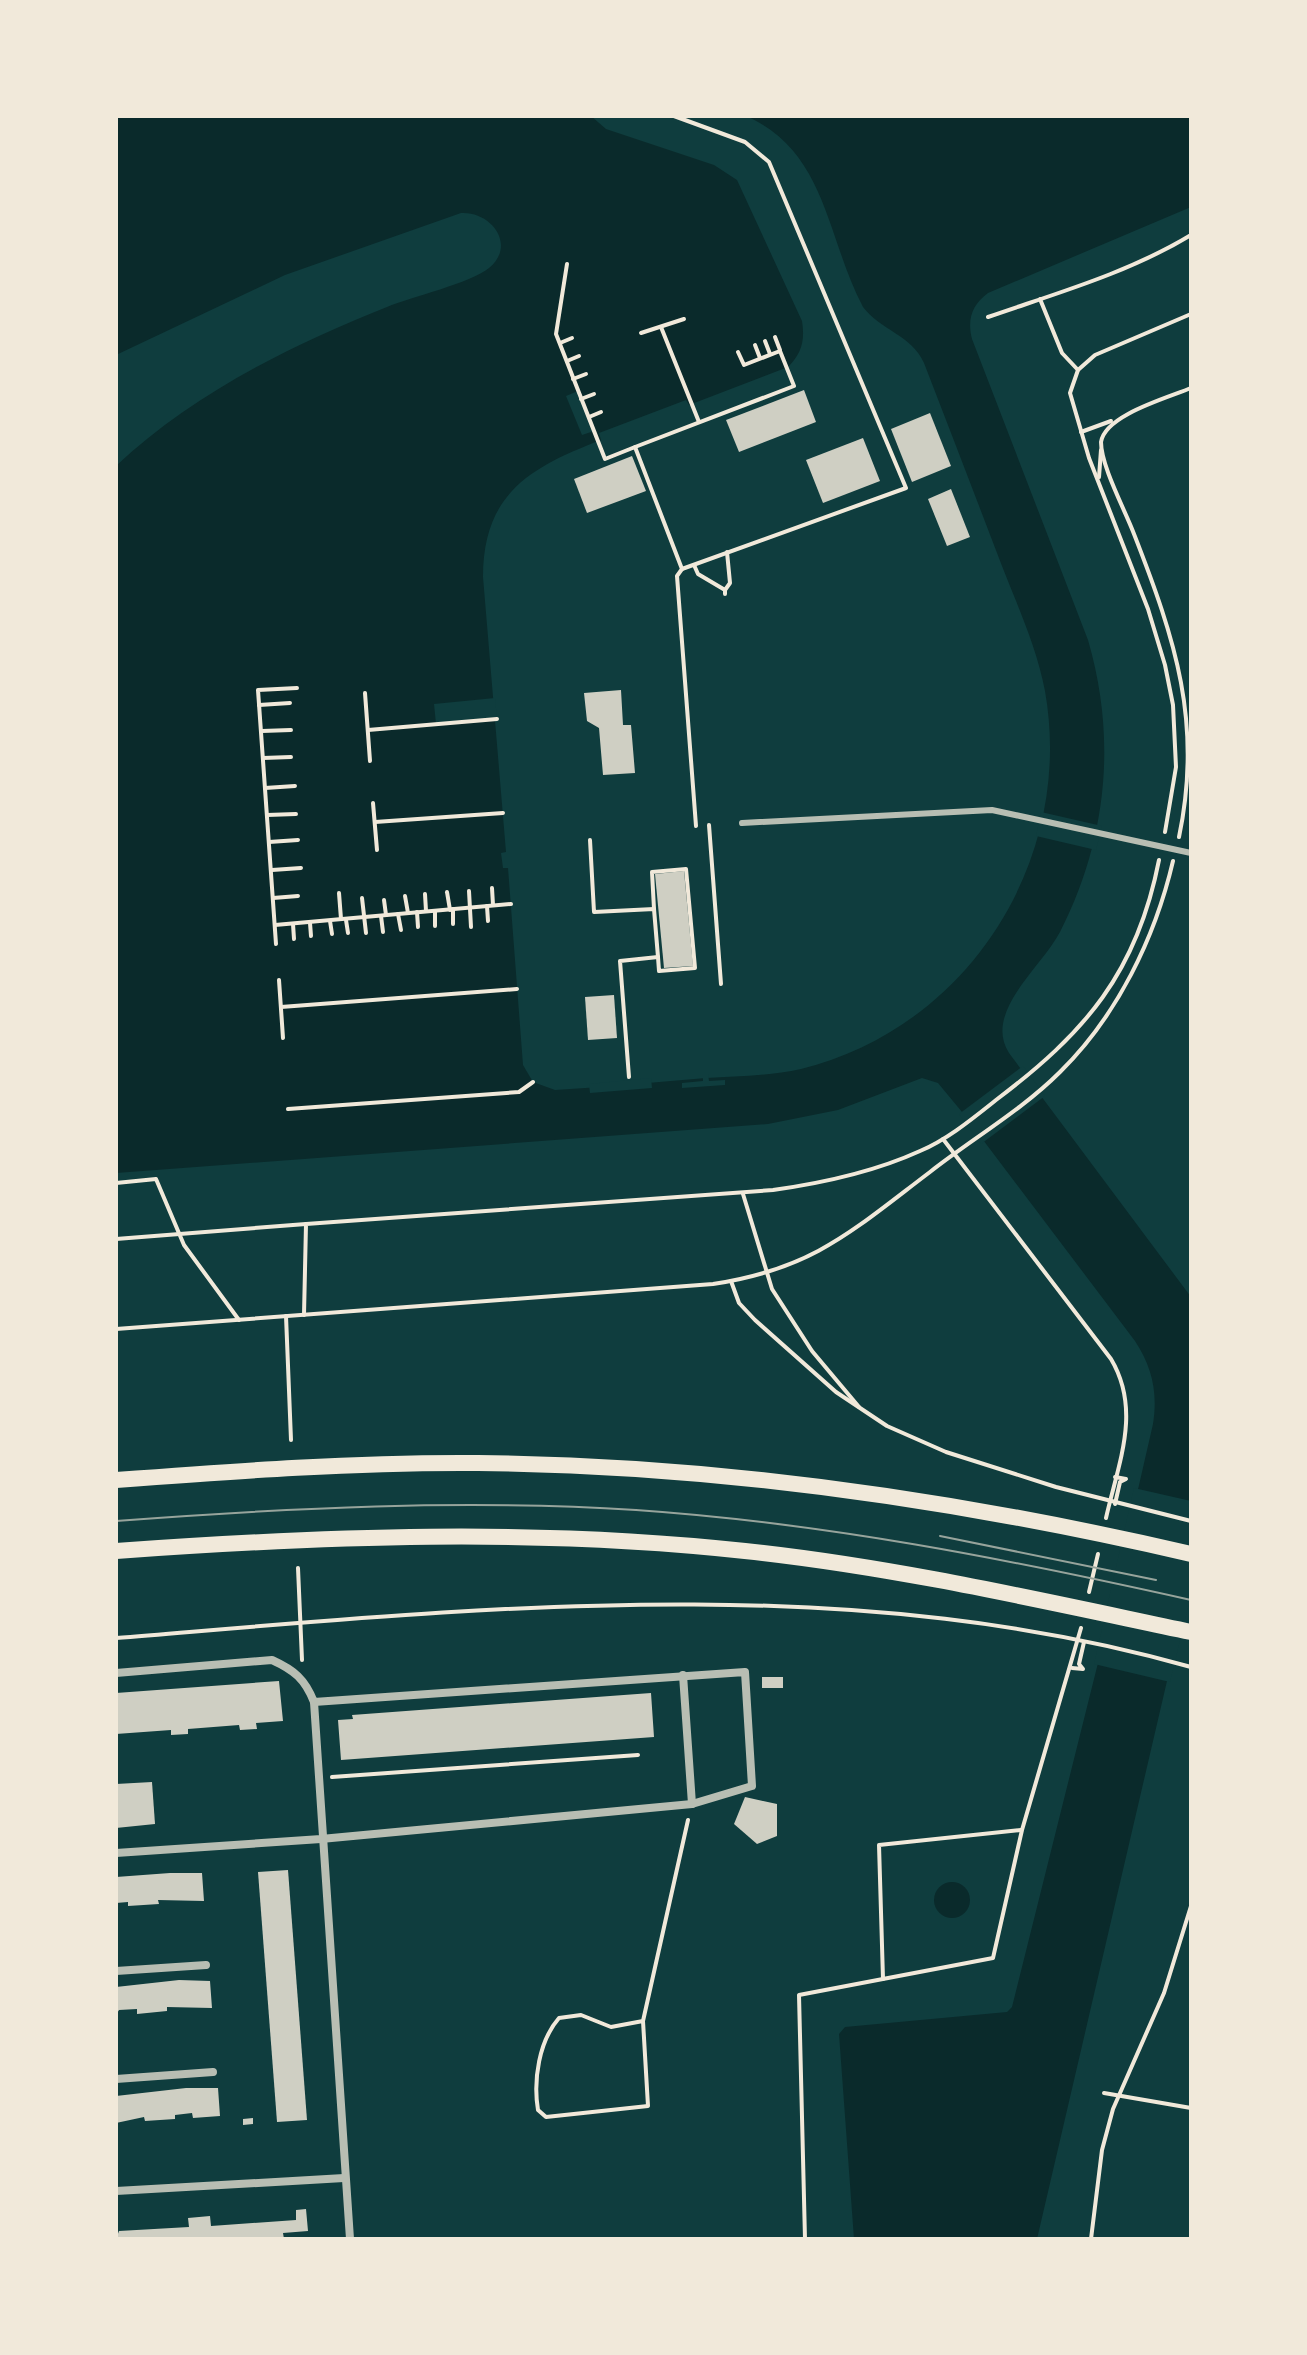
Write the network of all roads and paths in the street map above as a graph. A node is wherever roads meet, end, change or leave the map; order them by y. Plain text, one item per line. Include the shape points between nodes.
1 (674, 116) edge
2 (1191, 235) edge
3 (567, 264) dead end
4 (1040, 299) junction
5 (1191, 314) edge
6 (988, 317) dead end
7 (684, 319) dead end
8 (661, 327) junction
9 (641, 333) dead end
10 (775, 337) dead end
11 (572, 338) dead end
12 (765, 341) dead end
13 (559, 344) junction
14 (755, 345) dead end
15 (780, 351) junction
16 (738, 352) dead end
17 (770, 355) junction
18 (579, 356) dead end
19 (760, 358) junction
20 (566, 361) junction
21 (1078, 370) junction
22 (586, 374) dead end
23 (573, 379) junction
24 (1191, 388) edge
25 (594, 394) dead end
26 (581, 399) junction
27 (601, 412) dead end
28 (589, 417) junction
29 (1117, 419) junction
30 (699, 422) junction
31 (1081, 432) junction
32 (635, 447) junction
33 (1101, 448) junction
34 (1098, 481) junction
35 (727, 552) junction
36 (694, 565) junction
37 (682, 569) junction
38 (297, 688) dead end
39 (365, 693) dead end
40 (290, 703) dead end
41 (259, 705) junction
42 (497, 719) dead end
43 (291, 730) dead end
44 (368, 730) junction
45 (261, 731) junction
46 (291, 757) dead end
47 (263, 758) junction
48 (370, 761) dead end
49 (295, 786) dead end
50 (265, 788) junction
51 (373, 803) dead end
52 (503, 813) dead end
53 (296, 814) dead end
54 (267, 815) junction
55 (375, 822) junction
56 (742, 823) dead end
57 (709, 825) dead end
58 (696, 826) dead end
59 (298, 840) dead end
60 (590, 840) dead end
61 (269, 842) junction
62 (1161, 847) junction
63 (377, 850) dead end
64 (1176, 850) junction
65 (1191, 853) edge
66 (301, 868) dead end
67 (271, 870) junction
68 (492, 888) dead end
69 (469, 891) dead end
70 (447, 892) dead end
71 (339, 893) dead end
72 (425, 894) dead end
73 (298, 896) dead end
74 (405, 896) dead end
75 (273, 898) junction
76 (362, 898) dead end
77 (384, 900) dead end
78 (511, 904) dead end
79 (490, 906) junction
80 (471, 907) junction
81 (451, 909) junction
82 (654, 909) junction
83 (426, 911) junction
84 (435, 911) junction
85 (417, 912) junction
86 (408, 913) junction
87 (398, 914) junction
88 (384, 916) junction
89 (364, 917) junction
90 (344, 919) junction
91 (330, 921) junction
92 (488, 921) dead end
93 (310, 922) junction
94 (293, 924) junction
95 (453, 924) dead end
96 (275, 925) junction
97 (435, 926) dead end
98 (418, 927) dead end
99 (471, 927) dead end
100 (401, 930) dead end
101 (383, 932) dead end
102 (348, 933) dead end
103 (366, 933) dead end
104 (332, 934) dead end
105 (311, 936) dead end
106 (294, 939) dead end
107 (276, 944) dead end
108 (658, 957) junction
109 (279, 980) dead end
110 (721, 984) dead end
111 (517, 989) dead end
112 (281, 1007) junction
113 (283, 1038) dead end
114 (629, 1077) dead end
115 (533, 1082) dead end
116 (288, 1109) dead end
117 (946, 1137) junction
118 (954, 1154) junction
119 (116, 1183) edge
120 (742, 1193) junction
121 (306, 1224) junction
122 (178, 1234) junction
123 (116, 1239) edge
124 (766, 1274) junction
125 (731, 1281) junction
126 (304, 1315) junction
127 (286, 1316) junction
128 (239, 1320) junction
129 (116, 1329) edge
130 (863, 1412) junction
131 (291, 1440) dead end
132 (1115, 1477) junction
133 (116, 1480) edge
134 (1115, 1504) junction
135 (1191, 1521) edge
136 (1101, 1527) junction
137 (116, 1551) edge
138 (1099, 1551) dead end
139 (1191, 1554) edge
140 (298, 1568) dead end
141 (1083, 1609) junction
142 (301, 1623) junction
143 (1156, 1625) junction
144 (1191, 1632) edge
145 (116, 1638) edge
146 (1191, 1641) edge
147 (1084, 1642) junction
148 (1191, 1667) edge
149 (1072, 1668) junction
150 (116, 1673) edge
151 (683, 1675) junction
152 (301, 1678) junction
153 (314, 1702) junction
154 (638, 1755) dead end
155 (318, 1777) junction
156 (692, 1804) junction
157 (1022, 1830) junction
158 (321, 1839) junction
159 (116, 1853) edge
160 (1191, 1906) edge
161 (206, 1965) dead end
162 (116, 1971) edge
163 (883, 1979) junction
164 (643, 2021) junction
165 (213, 2072) dead end
166 (116, 2079) edge
167 (1104, 2093) dead end
168 (1117, 2095) junction
169 (1191, 2108) edge
170 (344, 2178) junction
171 (116, 2191) edge
172 (350, 2239) edge
173 (805, 2239) edge
174 (1091, 2239) edge

1 - 35 path via 745,142 769,162 906,488
2 - 4 path via 1164,251
3 - 13 path
4 - 6 path
4 - 21 path via 1062,353
5 - 21 path via 1095,355
7 - 8 path
8 - 9 path
8 - 30 path
10 - 15 path
11 - 13 path
12 - 17 path
13 - 20 path
14 - 19 path
15 - 17 path
15 - 30 path via 794,386
16 - 19 path via 744,365
17 - 19 path
18 - 20 path
20 - 23 path
21 - 31 path via 1070,393
22 - 23 path
23 - 26 path
24 - 29 path
25 - 26 path
26 - 28 path
27 - 28 path
28 - 32 path via 605,459
29 - 31 path
29 - 33 path via 1105,428
30 - 32 path
31 - 34 path
32 - 37 path
33 - 34 path
33 - 64 path via 1168,622 1185,693 1188,774
34 - 62 path via 1158,635 1173,705 1176,767
35 - 36 path
35 - 36 path via 730,583 725,592 698,574
36 - 37 path
37 - 58 path via 677,576
38 - 41 path via 258,690
39 - 44 path
40 - 41 path
41 - 45 path
42 - 44 path
43 - 45 path
44 - 48 path
45 - 47 path
46 - 47 path
47 - 50 path
49 - 50 path
50 - 54 path
51 - 55 path
52 - 55 path
53 - 54 path
54 - 61 path
55 - 63 path
56 - 62 lane via 974,808
57 - 110 path
59 - 61 path
60 - 82 path via 594,912
61 - 67 path
62 - 64 lane
62 - 117 path via 1146,914 1126,961 1081,1027 1049,1060
64 - 65 lane
64 - 118 path via 1166,894 1141,957 1107,1013 1059,1073
66 - 67 path
67 - 75 path
68 - 79 path
69 - 80 path
70 - 81 path
71 - 90 path
72 - 83 path
73 - 75 path
74 - 86 path
75 - 96 path
76 - 89 path
77 - 88 path
78 - 79 path
79 - 80 path
79 - 92 path
80 - 81 path
80 - 99 path
81 - 84 path
81 - 95 path
82 - 108 path
82 - 108 path via 652,872 686,869 695,968 659,971
83 - 84 path
83 - 85 path
84 - 97 path
85 - 86 path
85 - 98 path
86 - 87 path
87 - 88 path
87 - 100 path
88 - 89 path
88 - 101 path
89 - 90 path
89 - 103 path
90 - 91 path
90 - 102 path
91 - 93 path
91 - 104 path
93 - 94 path
93 - 105 path
94 - 96 path
94 - 106 path
96 - 107 path
108 - 114 path via 620,961
109 - 112 path
111 - 112 path
112 - 113 path
115 - 116 path via 519,1092
117 - 118 path
117 - 120 path via 919,1152 838,1178
118 - 124 path via 825,1249
118 - 132 path via 1119,1372 1128,1411
119 - 122 path via 156,1179
120 - 121 path
120 - 124 path
121 - 122 path
121 - 126 path
122 - 123 path
122 - 128 path
124 - 125 path
124 - 130 path via 801,1336
125 - 126 path
125 - 130 path via 739,1303 755,1320
126 - 127 path
127 - 128 path
127 - 131 path
128 - 129 path
130 - 134 path via 946,1452
132 - 134 path via 1124,1476 1126,1481 1120,1482
132 - 136 path
133 - 136 main road via 405,1464 550,1465 749,1478
134 - 135 path
136 - 139 main road
137 - 141 main road via 390,1537 657,1543 879,1569
138 - 141 path
140 - 142 path
141 - 143 main road
141 - 149 path
142 - 145 path
142 - 147 path via 506,1609 698,1605 928,1619
142 - 152 path
143 - 144 main road
143 - 146 main road
147 - 148 path
147 - 149 path via 1081,1669
149 - 157 path
150 - 152 street via 272,1660
151 - 153 street
151 - 156 street
151 - 156 street via 745,1672 752,1786
152 - 153 street
153 - 155 street
154 - 155 path
155 - 158 street
156 - 158 street
156 - 164 path
157 - 163 path via 993,1958
157 - 163 path via 879,1845
158 - 159 street
158 - 170 street
160 - 168 path via 1164,1993
161 - 162 street
163 - 173 path via 799,1995
164 - 164 path via 611,2027 581,2015 559,2018 546,2039 535,2081 538,2110 546,2117 648,2106
165 - 166 street
167 - 168 path
168 - 169 path
168 - 174 path via 1102,2150
170 - 171 street
170 - 172 street

